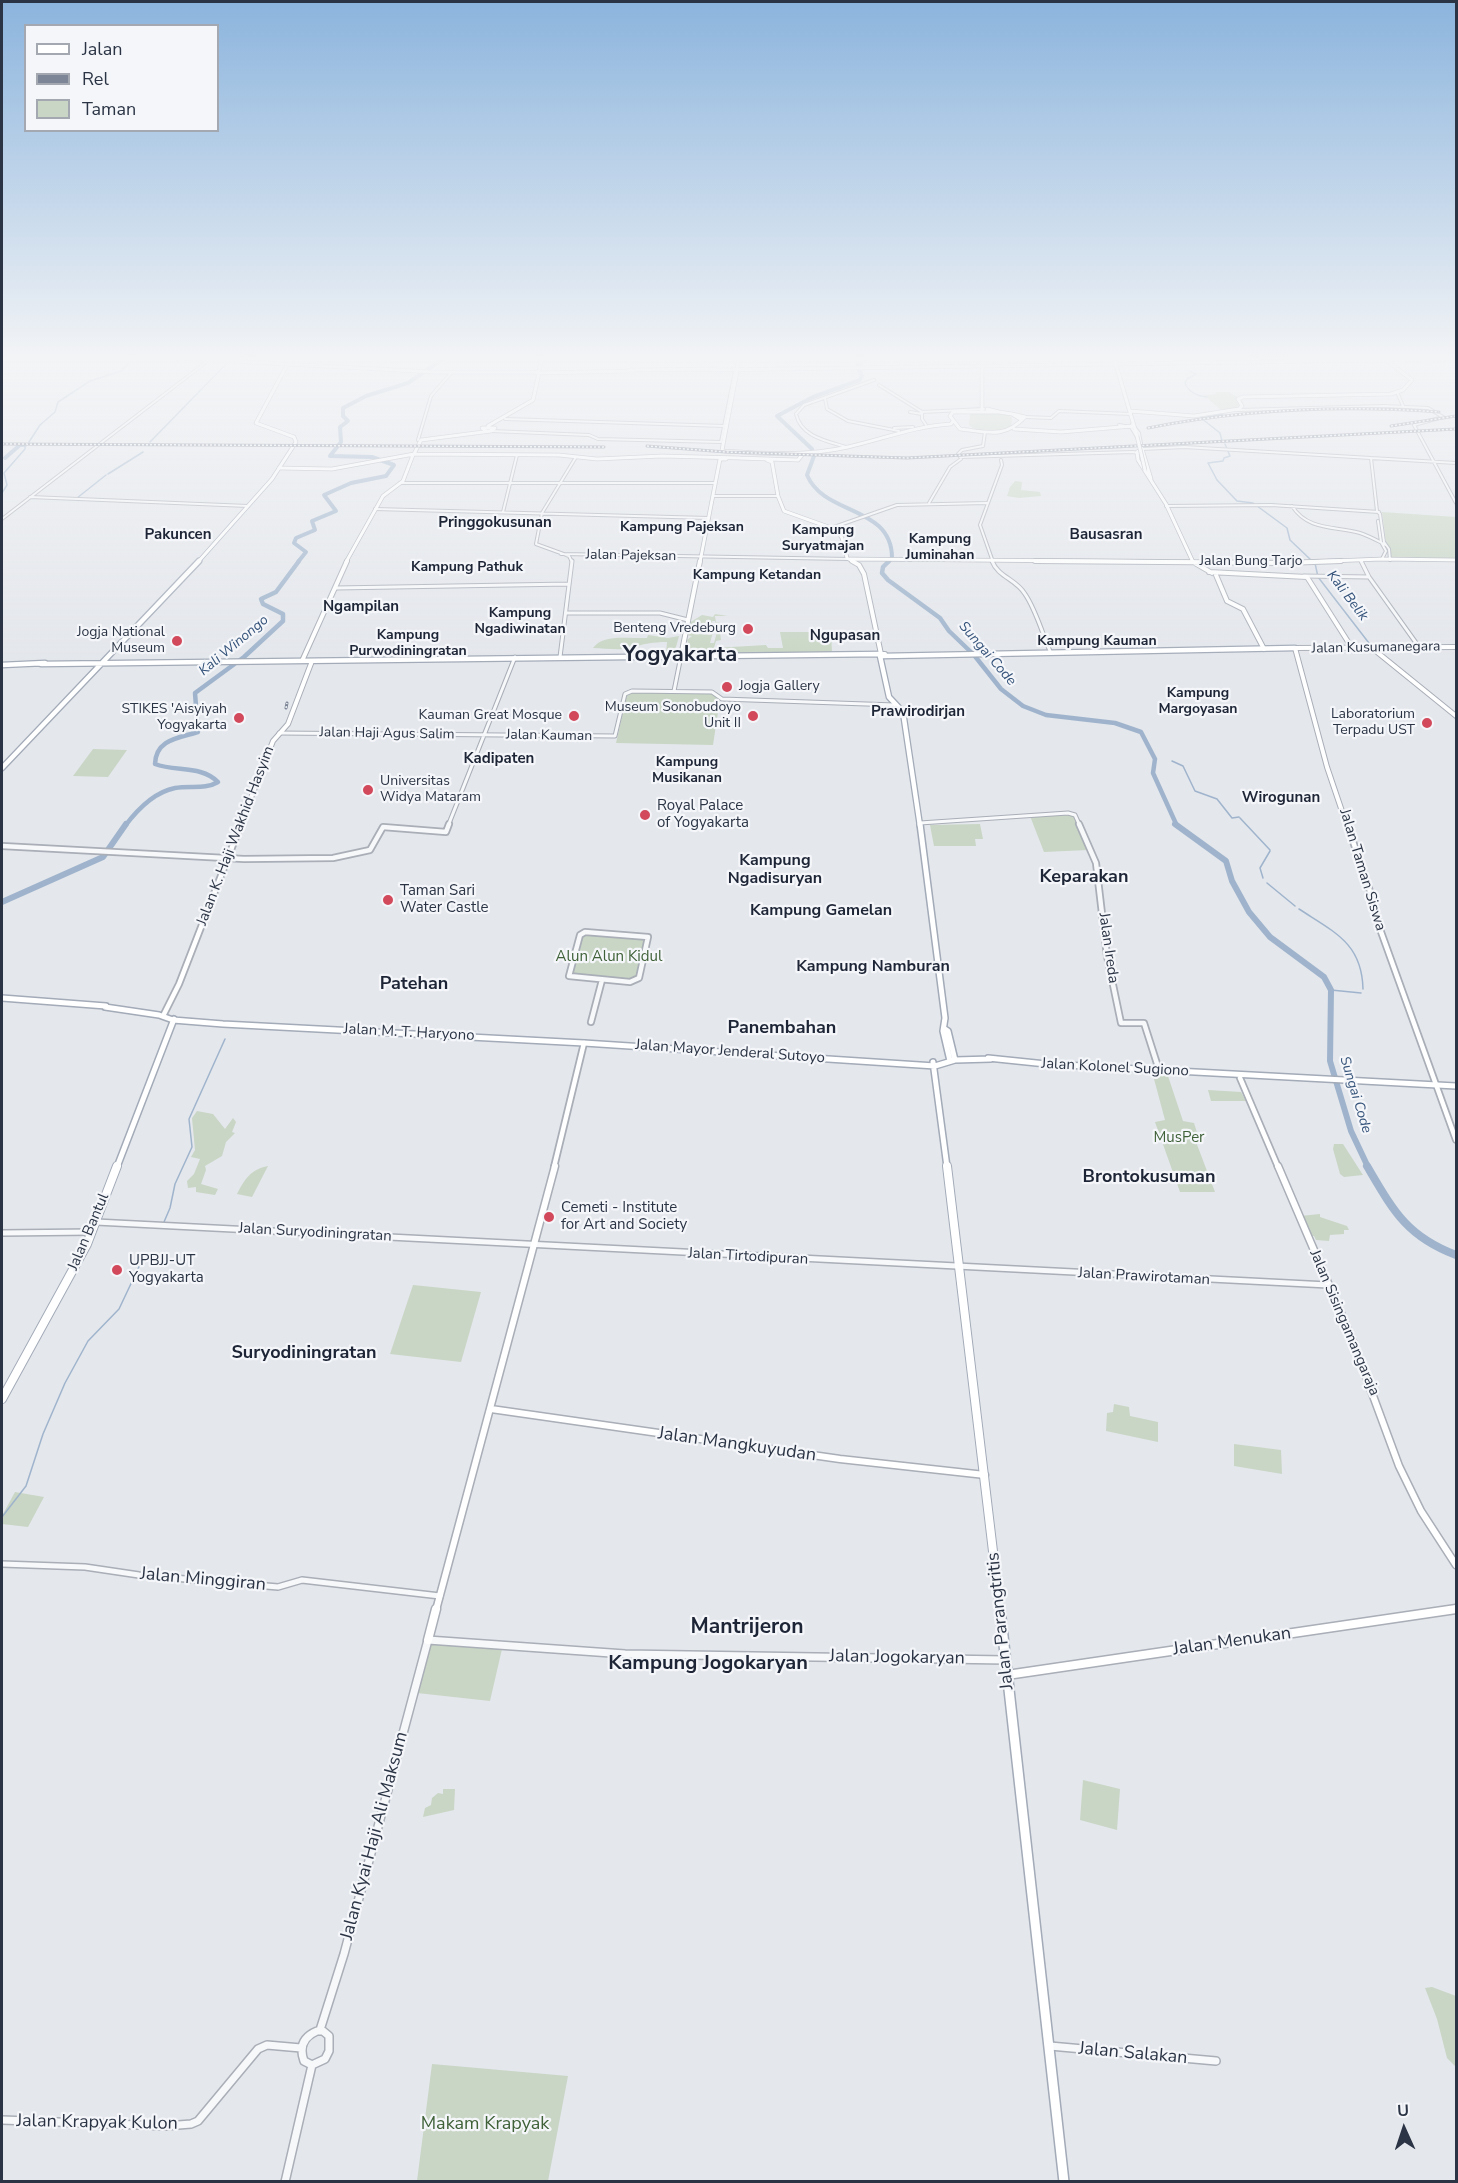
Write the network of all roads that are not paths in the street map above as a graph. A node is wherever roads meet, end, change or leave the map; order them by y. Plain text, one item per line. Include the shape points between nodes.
1 (998, 459) edge
2 (79, 460) edge
3 (284, 460) edge
4 (382, 460) edge
5 (411, 460) edge
6 (516, 460) edge
7 (574, 460) edge
8 (720, 460) edge
9 (767, 460) edge
10 (777, 460) edge
11 (797, 460) edge
12 (958, 460) edge
13 (1142, 460) edge
14 (1142, 460) edge
15 (1144, 460) edge
16 (1371, 460) edge
17 (1401, 460) edge
18 (786, 461) junction
19 (1435, 462) junction
20 (1456, 463) edge
21 (279, 468) junction
22 (773, 468) junction
23 (1151, 479) junction
24 (400, 483) junction
25 (511, 483) junction
26 (560, 483) junction
27 (715, 483) junction
28 (713, 496) junction
29 (778, 496) junction
30 (30, 497) junction
31 (929, 503) junction
32 (987, 503) junction
33 (1456, 503) edge
34 (248, 506) junction
35 (1166, 506) junction
36 (1292, 506) junction
37 (375, 509) junction
38 (503, 512) junction
39 (1379, 512) junction
40 (542, 513) junction
41 (709, 518) junction
42 (2, 519) edge
43 (832, 526) junction
44 (1381, 533) junction
45 (1381, 542) junction
46 (1386, 545) junction
47 (561, 554) junction
48 (701, 557) junction
49 (992, 559) junction
50 (854, 560) junction
51 (883, 560) joint
52 (895, 560) joint
53 (1361, 560) junction
54 (1382, 560) junction
55 (1390, 560) junction
56 (1456, 560) edge
57 (1193, 562) junction
58 (1313, 562) joint
59 (1217, 575) junction
60 (1314, 577) junction
61 (1369, 577) junction
62 (569, 584) junction
63 (336, 588) junction
64 (566, 613) junction
65 (689, 619) junction
66 (1386, 647) junction
67 (1419, 647) junction
68 (1456, 647) edge
69 (1295, 648) junction
70 (1352, 648) junction
71 (1374, 648) junction
72 (1264, 649) junction
73 (1050, 651) junction
74 (1381, 652) junction
75 (681, 656) junction
76 (882, 656) junction
77 (515, 657) junction
78 (560, 657) junction
79 (302, 661) junction
80 (312, 661) junction
81 (2, 664) edge
82 (92, 664) junction
83 (103, 664) junction
84 (674, 691) junction
85 (895, 705) junction
86 (1456, 714) edge
87 (286, 727) junction
88 (290, 732) junction
89 (279, 733) junction
90 (483, 735) junction
91 (2, 768) edge
92 (2, 774) edge
93 (920, 823) junction
94 (2, 846) edge
95 (228, 858) junction
96 (602, 980) junction
97 (2, 998) edge
98 (162, 1014) junction
99 (175, 1020) junction
100 (591, 1022) dead end
101 (584, 1041) junction
102 (950, 1059) junction
103 (933, 1066) junction
104 (1159, 1070) junction
105 (1239, 1077) junction
106 (1436, 1087) junction
107 (1456, 1088) edge
108 (1456, 1140) edge
109 (96, 1222) junction
110 (92, 1232) junction
111 (2, 1233) edge
112 (534, 1246) junction
113 (961, 1267) junction
114 (1328, 1285) junction
115 (2, 1399) edge
116 (491, 1409) junction
117 (985, 1475) junction
118 (2, 1564) edge
119 (1456, 1565) edge
120 (440, 1596) junction
121 (1456, 1609) edge
122 (428, 1640) junction
123 (1005, 1660) junction
124 (1007, 1675) junction
125 (320, 2031) junction
126 (1050, 2046) junction
127 (301, 2048) junction
128 (1216, 2061) dead end
129 (312, 2065) junction
130 (2, 2120) edge
131 (285, 2181) edge
132 (1064, 2181) edge

1 - 32 street via 1000,471
2 - 30 street
3 - 21 main road
4 - 21 main road via 325,469
5 - 24 main road
6 - 25 street
7 - 26 street
8 - 27 main road
9 - 22 main road
10 - 18 main road
11 - 18 main road
12 - 31 street
13 - 23 main road, bridge
14 - 23 main road
15 - 23 main road
16 - 39 street
17 - 19 street
18 - 22 main road
19 - 20 street
19 - 33 street
21 - 34 main road
22 - 29 main road
23 - 35 main road
24 - 25 street
24 - 37 main road via 385,494
25 - 26 street
25 - 38 street
26 - 27 street
26 - 40 street
27 - 28 main road
28 - 29 street
28 - 41 main road
29 - 43 main road via 789,514
30 - 34 street
30 - 42 street
31 - 32 street
31 - 43 street via 897,504
32 - 49 street via 980,525
34 - 83 main road
35 - 36 street
35 - 57 main road
36 - 39 street
36 - 45 street via 1298,515 1313,523
37 - 38 street
37 - 63 main road
38 - 40 street
39 - 44 street
40 - 41 street
40 - 47 street via 536,544
41 - 48 main road
43 - 50 main road via 842,535 846,557
44 - 45 street
44 - 46 street
45 - 46 street
45 - 54 street via 1386,553
46 - 55 street
47 - 48 street, Jalan Pajeksan
47 - 62 street via 571,560
48 - 50 street, Jalan Pajeksan
48 - 65 main road
49 - 52 main road, Jalan Bung Tarjo
49 - 57 main road, Jalan Bung Tarjo
49 - 73 street via 998,573 1025,593
50 - 51 main road
50 - 76 main road via 868,589
51 - 52 main road
53 - 54 main road, Jalan Bung Tarjo
53 - 58 main road, Jalan Bung Tarjo
53 - 61 street
54 - 55 main road
55 - 56 main road
57 - 58 main road, Jalan Bung Tarjo
57 - 59 main road
59 - 60 main road
59 - 72 main road via 1227,601 1243,609
60 - 61 street
60 - 70 main road
61 - 67 street
62 - 63 street
62 - 64 street
63 - 79 main road
64 - 65 street via 660,613
64 - 78 street
65 - 75 main road
66 - 67 main road, Jalan Kusumanegara
66 - 71 main road, Jalan Kusumanegara
66 - 74 main road
67 - 68 main road, Jalan Kusumanegara
69 - 70 main road, Jalan Kusumanegara
69 - 72 main road
69 - 106 main road, Jalan Taman Siswa via 1327,767
70 - 71 main road, Jalan Kusumanegara
71 - 74 main road
71 - 86 main road
72 - 73 main road
73 - 76 main road
74 - 86 main road
75 - 76 main road
75 - 76 main road
75 - 78 main road
75 - 84 street
76 - 85 main road
77 - 78 main road
77 - 80 main road
77 - 90 street
79 - 80 main road
79 - 83 main road
80 - 87 main road, Jalan K. Haji Wakhid Hasyim
81 - 82 main road
82 - 83 main road
82 - 83 main road
83 - 91 main road
83 - 92 main road
84 - 85 street via 715,693 724,699
84 - 90 street, Jalan Kauman via 627,692 613,736
85 - 93 main road via 903,712
87 - 88 street
87 - 89 main road, Jalan K. Haji Wakhid Hasyim
88 - 89 street, Jalan Haji Agus Salim
88 - 90 street, Jalan Haji Agus Salim
89 - 95 main road, Jalan K. Haji Wakhid Hasyim
90 - 95 street via 446,832 382,827 371,849 356,855
93 - 102 main road via 943,1031
93 - 104 street, Jalan Ireda via 1075,815 1096,863 1107,956 1121,1023 1144,1023
94 - 95 street
95 - 98 main road, Jalan K. Haji Wakhid Hasyim
96 - 96 street via 568,975 582,933 648,937 639,978 630,982
96 - 100 street
97 - 98 main road, Jalan M. T. Haryono
98 - 99 main road, Jalan M. T. Haryono
99 - 101 main road, Jalan M. T. Haryono
99 - 109 main road, Jalan Bantul
101 - 103 main road, Jalan Mayor Jenderal Sutoyo
101 - 112 main road
102 - 103 main road
102 - 103 main road, Jalan Kolonel Sugiono
102 - 104 main road, Jalan Kolonel Sugiono
103 - 113 main road, Jalan Parangtritis
104 - 105 main road, Jalan Kolonel Sugiono
105 - 106 main road, Jalan Kolonel Sugiono
105 - 114 main road, Jalan Sisingamangaraja
106 - 107 main road
106 - 108 main road, Jalan Taman Siswa
109 - 110 main road, Jalan Bantul
109 - 112 street, Jalan Suryodiningratan
110 - 111 street
110 - 115 main road, Jalan Bantul
112 - 113 street, Jalan Tirtodipuran
112 - 116 main road
113 - 114 street, Jalan Prawirotaman
113 - 117 main road, Jalan Parangtritis
114 - 119 main road, Jalan Sisingamangaraja via 1376,1398 1399,1466 1421,1511
116 - 117 main road, Jalan Mangkuyudan via 840,1459
116 - 120 main road
117 - 123 main road, Jalan Parangtritis
118 - 120 street, Jalan Minggiran via 278,1587 302,1580
120 - 122 main road
121 - 124 main road, Jalan Menukan
122 - 123 street, Jalan Jogokaryan via 648,1655
122 - 125 street, Jalan Kyai Haji Ali Maksum
123 - 124 main road, Jalan Parangtritis
124 - 126 main road, Jalan Parangtritis
125 - 127 street via 307,2036
125 - 129 street via 329,2036 330,2050 322,2062
126 - 128 street, Jalan Salakan
126 - 132 main road, Jalan Parangtritis
127 - 129 street via 302,2058
127 - 130 street, Jalan Krapyak Kulon via 267,2045 258,2049 205,2115 191,2124
129 - 131 street

